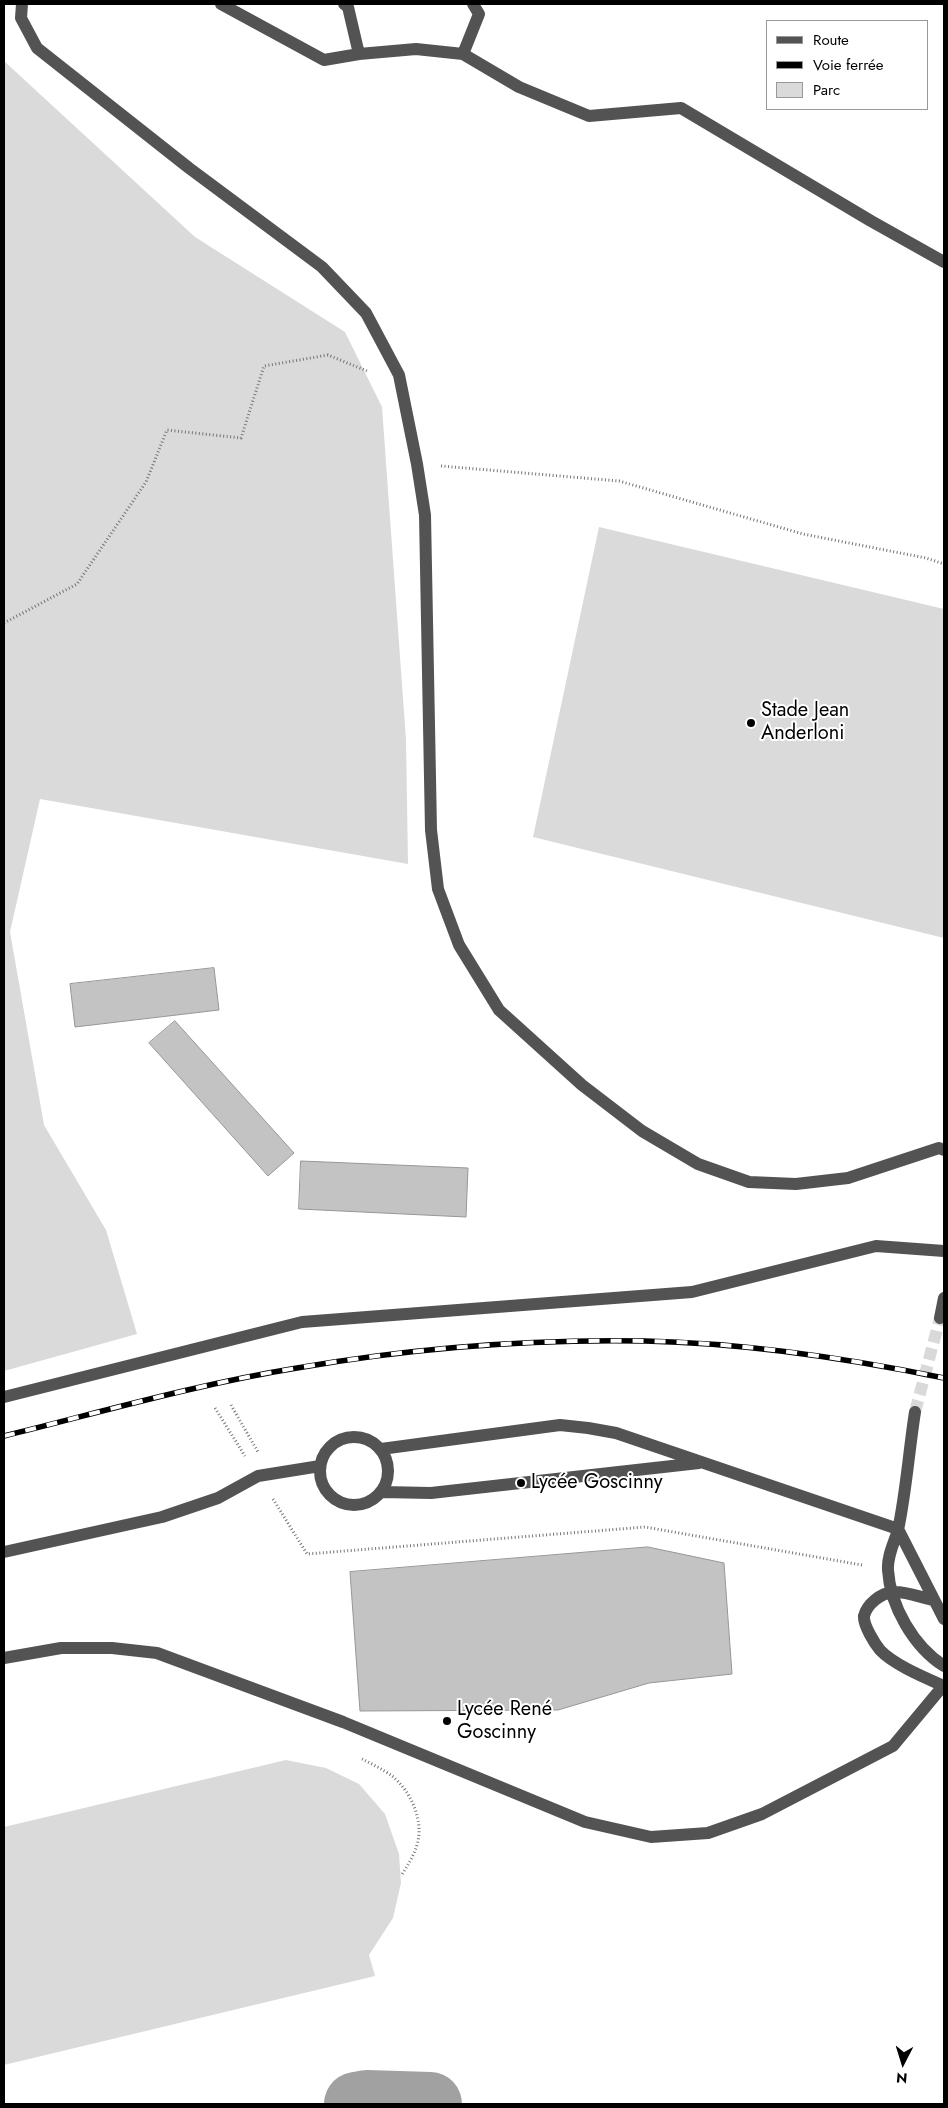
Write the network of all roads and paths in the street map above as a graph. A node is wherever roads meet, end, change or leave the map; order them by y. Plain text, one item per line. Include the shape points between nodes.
1 (22, 4) edge
2 (221, 4) edge
3 (344, 4) edge
4 (473, 4) edge
5 (359, 54) junction
6 (463, 54) junction
7 (944, 262) edge
8 (400, 384) junction
9 (417, 464) junction
10 (944, 564) edge
11 (4, 623) edge
12 (944, 1150) edge
13 (944, 1251) edge
14 (944, 1298) edge
15 (940, 1318) dead end
16 (4, 1397) edge
17 (231, 1405) dead end
18 (215, 1408) dead end
19 (915, 1412) tunnel mouth
20 (240, 1447) dead end
21 (381, 1449) junction
22 (260, 1455) dead end
23 (704, 1462) junction
24 (320, 1466) junction
25 (258, 1476) junction
26 (382, 1492) junction
27 (898, 1529) junction
28 (4, 1552) edge
29 (857, 1563) dead end
30 (893, 1592) junction
31 (934, 1600) junction
32 (944, 1619) edge
33 (4, 1658) edge
34 (944, 1666) edge
35 (944, 1686) edge
36 (356, 1757) dead end
37 (401, 1876) dead end

1 - 8 street via 21,18 37,48 189,168 322,267 366,313 399,375
2 - 5 street via 324,60
3 - 5 street via 348,7
4 - 6 street via 479,14
5 - 6 street via 416,50
6 - 7 street via 519,87 589,116 681,108
8 - 9 street
8 - 11 path via 328,355 264,366 241,438 167,430 146,482 77,584
9 - 10 path via 619,481 803,534
9 - 12 street via 425,515 431,830 438,889 458,945 499,1010 582,1085 642,1131 698,1164 749,1182 796,1184 848,1178 939,1148
13 - 16 street via 876,1246 692,1292 302,1322
14 - 15 street
17 - 22 path
18 - 20 path
19 - 27 street
21 - 23 street via 560,1425 616,1434
21 - 24 street via 362,1438 350,1437 330,1446
21 - 26 street via 389,1470 388,1482
23 - 26 street via 431,1493
23 - 27 street
24 - 25 street
24 - 26 street via 324,1488 341,1503 364,1505
25 - 28 street via 218,1498 162,1517
25 - 29 path via 307,1554 644,1527
27 - 30 street via 889,1555 888,1571
27 - 31 street
30 - 31 street
30 - 34 street via 900,1614 913,1636 934,1660
30 - 35 street via 878,1597 864,1616 880,1650 897,1663
31 - 32 street
33 - 35 street via 61,1648 112,1648 157,1653 343,1722 585,1822 651,1837 708,1833 762,1814 892,1746
36 - 37 path via 393,1777 409,1797 419,1818 418,1840

